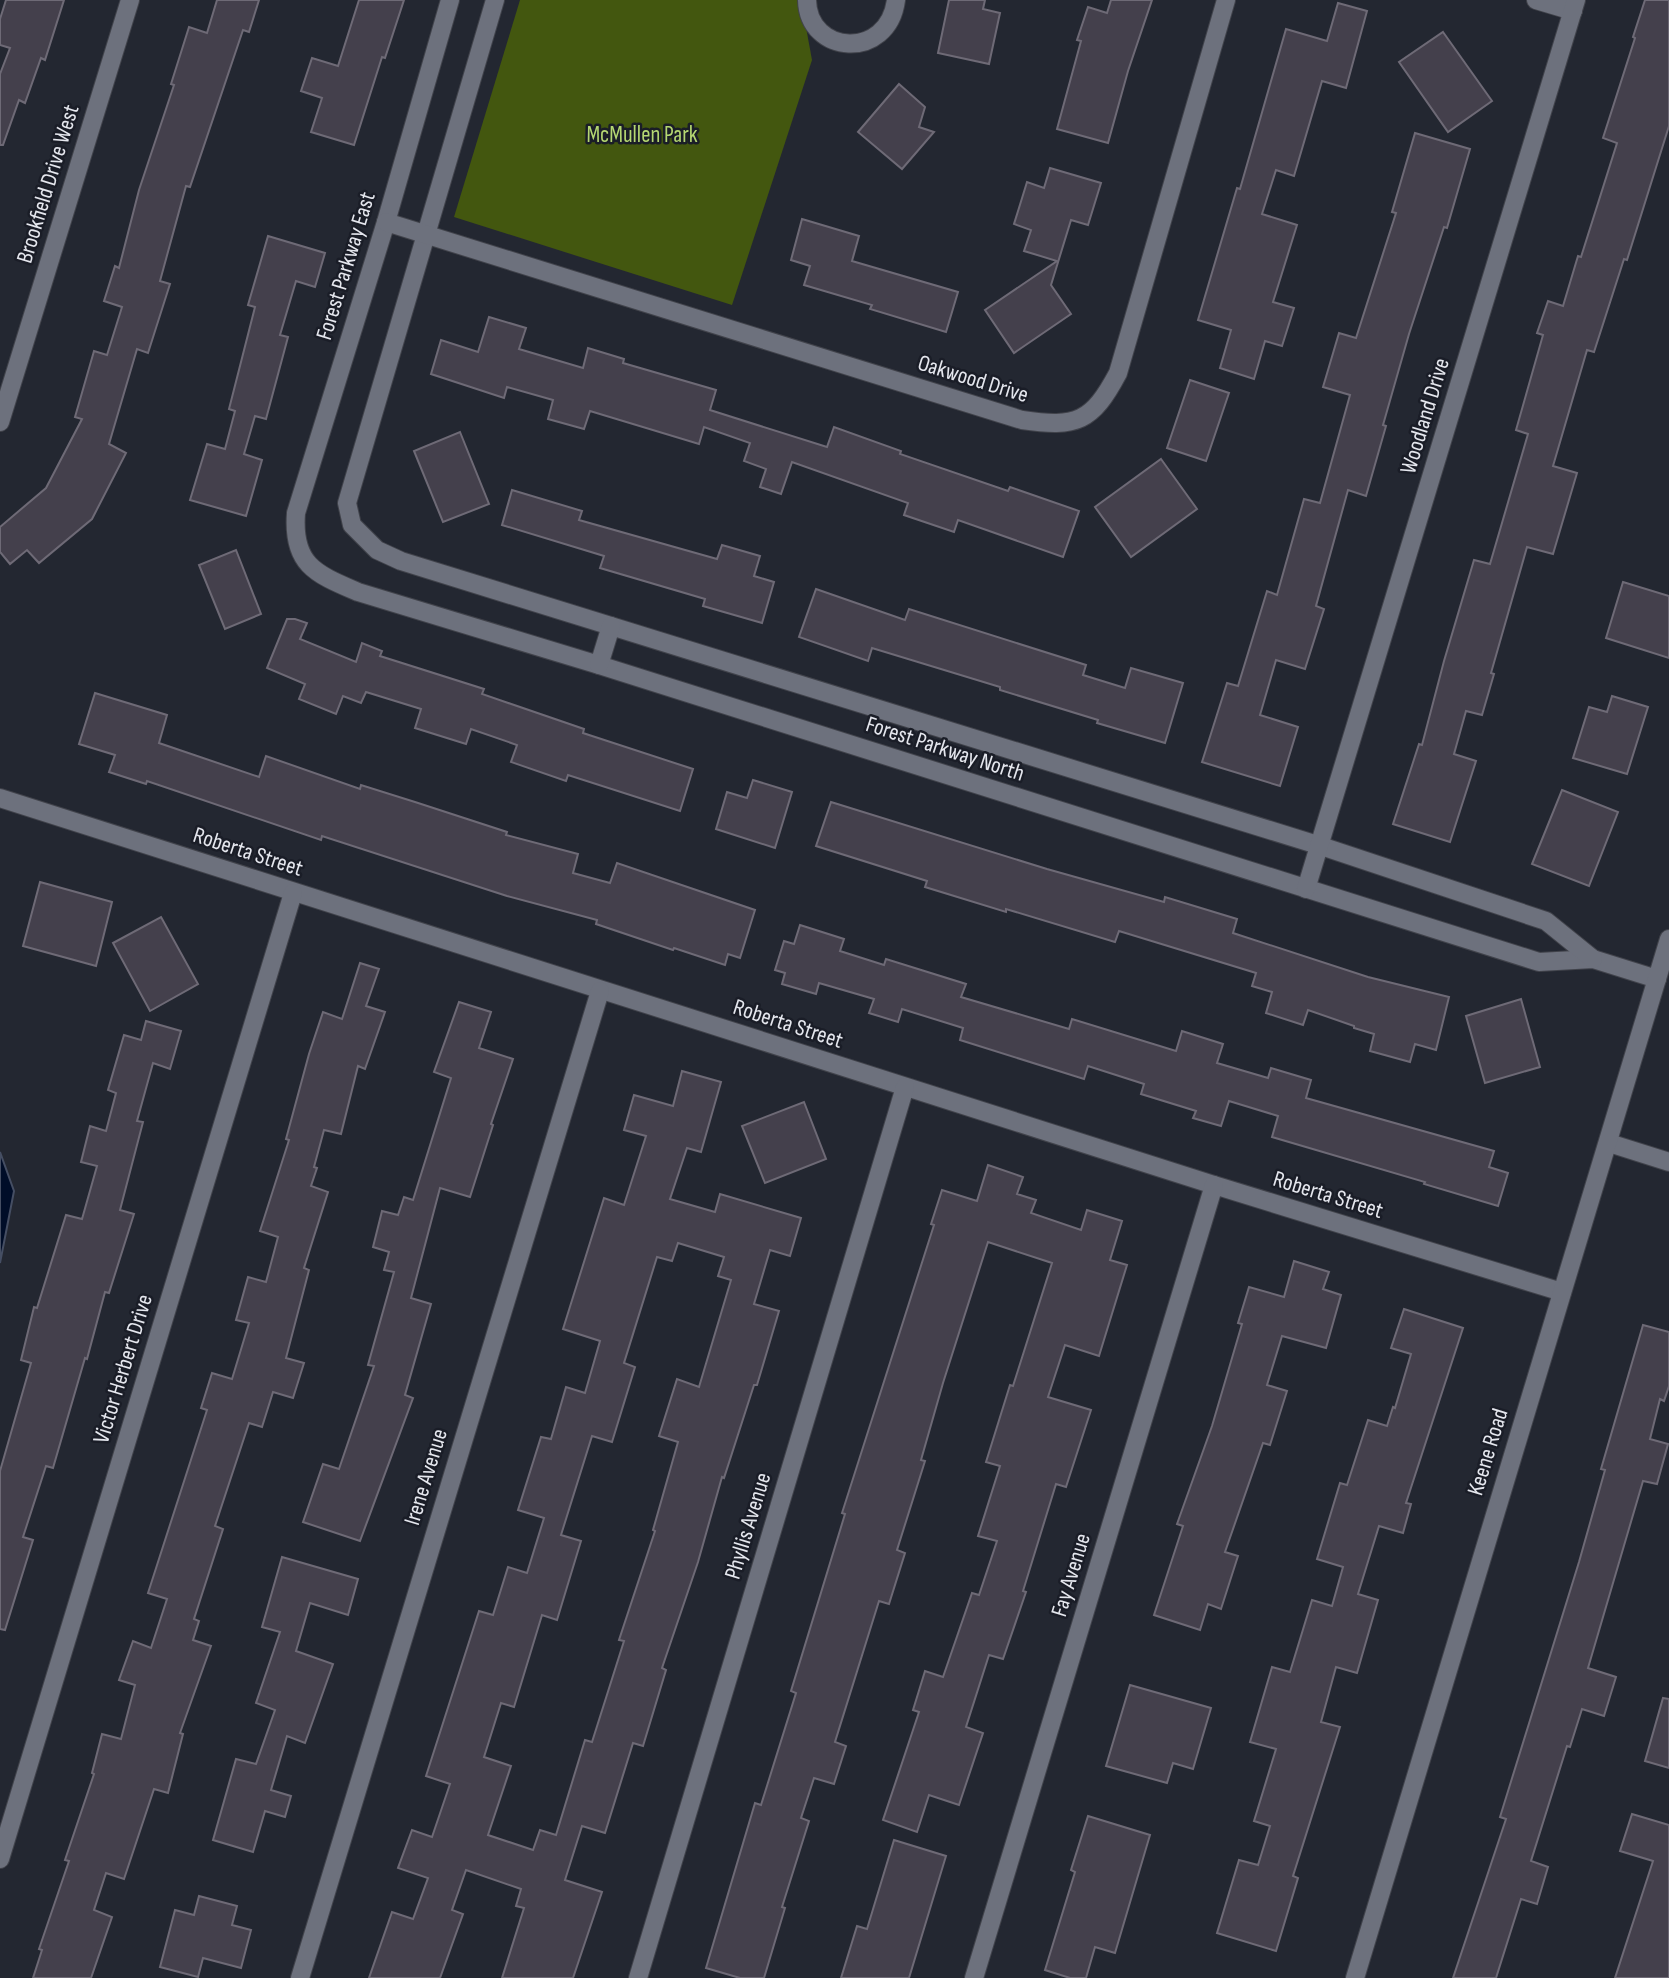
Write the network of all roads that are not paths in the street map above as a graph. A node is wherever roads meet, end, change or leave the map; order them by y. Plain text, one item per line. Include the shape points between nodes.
1 (130, 0) edge
2 (450, 0) edge
3 (495, 0) edge
4 (807, 0) edge
5 (896, 0) edge
6 (1226, 0) edge
7 (1536, 0) edge
8 (1575, 6) edge
9 (386, 222) junction
10 (425, 234) junction
11 (0, 422) edge
12 (298, 547) joint
13 (611, 626) junction
14 (599, 665) junction
15 (0, 798) edge
16 (1321, 846) junction
17 (1306, 889) junction
18 (293, 893) junction
19 (1669, 939) edge
20 (1593, 959) junction
21 (1657, 979) junction
22 (600, 990) junction
23 (905, 1087) junction
24 (1609, 1143) junction
25 (1669, 1162) edge
26 (1214, 1185) junction
27 (1562, 1292) junction
28 (0, 1859) edge
29 (300, 1978) edge
30 (638, 1978) edge
31 (974, 1978) edge
32 (1355, 1978) edge

1 - 11 street, Brookfield Drive West
2 - 9 street, Forest Parkway East
3 - 10 street
4 - 5 street via 812,21 821,33 850,44 878,36 895,13
6 - 10 street, Oakwood Drive via 1118,373 1104,399 1083,418 1054,425 1022,420
7 - 8 street
8 - 16 street, Woodland Drive
9 - 10 street, Oakwood Drive
9 - 12 street, Forest Parkway East via 296,513
10 - 13 street, Forest Parkway North via 347,503 352,525 377,550 401,561
12 - 14 street, Forest Parkway North via 306,562 324,578 358,592
13 - 14 street
13 - 16 street, Forest Parkway North
14 - 17 street, Forest Parkway North
15 - 18 street, Roberta Street
16 - 17 street, Woodland Drive
16 - 20 street, Forest Parkway North via 1546,921
17 - 20 street, Forest Parkway North via 1539,962
18 - 22 street, Roberta Street
18 - 28 street, Victor Herbert Drive
19 - 21 street, Keene Road
20 - 21 street, Forest Parkway North
21 - 24 street, Keene Road
22 - 23 street, Roberta Street
22 - 29 street, Irene Avenue
23 - 26 street, Roberta Street
23 - 30 street, Phyllis Avenue
24 - 25 street
24 - 27 street, Keene Road
26 - 27 street, Roberta Street
26 - 31 street, Fay Avenue
27 - 32 street, Keene Road

